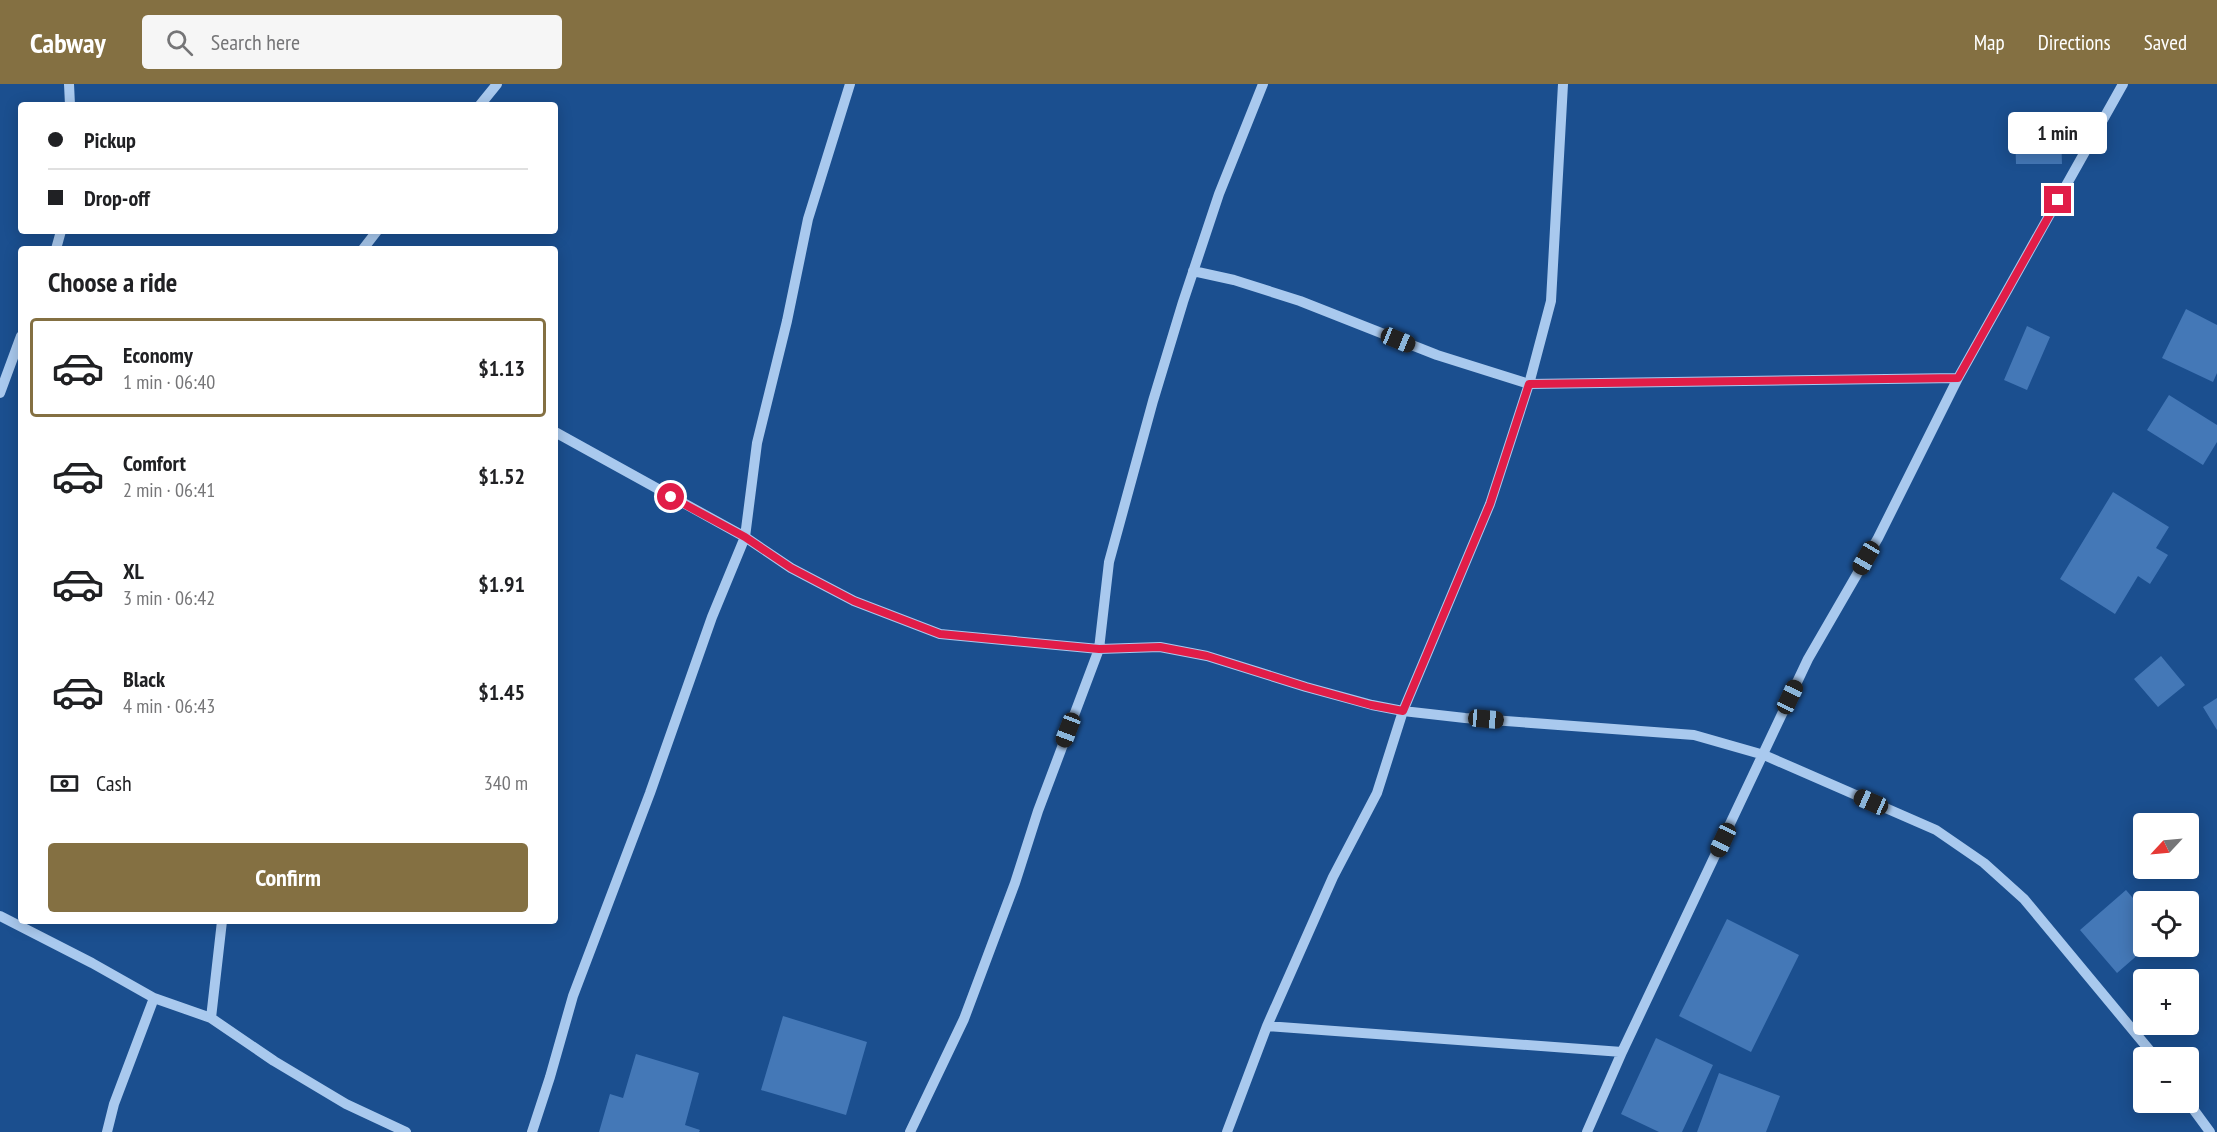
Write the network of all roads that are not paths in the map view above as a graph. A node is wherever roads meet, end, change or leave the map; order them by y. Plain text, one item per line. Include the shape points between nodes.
1 (69, 84) edge
2 (497, 84) edge
3 (850, 84) edge
4 (1263, 84) edge
5 (1563, 84) edge
6 (2123, 84) edge
7 (70, 102) edge
8 (482, 102) edge
9 (375, 234) edge
10 (365, 246) edge
11 (1193, 272) junction
12 (18, 344) edge
13 (1958, 378) junction
14 (1529, 384) junction
15 (0, 393) edge
16 (558, 434) edge
17 (745, 537) junction
18 (1099, 649) junction
19 (1403, 711) junction
20 (1764, 755) junction
21 (0, 916) edge
22 (222, 924) edge
23 (154, 998) junction
24 (211, 1018) junction
25 (1267, 1026) junction
26 (2147, 1047) edge
27 (1622, 1052) junction
28 (2196, 1113) edge
29 (107, 1132) edge
30 (406, 1132) edge
31 (532, 1132) edge
32 (910, 1132) edge
33 (1227, 1132) edge
34 (1587, 1132) edge
35 (2210, 1132) edge

1 - 7 street
2 - 8 street
3 - 17 street via 808,219 788,321 757,443
4 - 11 street
5 - 14 street via 1551,302
6 - 13 street
9 - 10 street
11 - 14 street via 1234,280 1300,301 1437,356
11 - 18 street via 1109,562
12 - 15 street
13 - 14 street
13 - 20 street via 1878,538 1808,659
14 - 19 street via 1490,504
16 - 17 street
17 - 18 street via 791,568 854,601 940,634
17 - 31 street via 573,996
18 - 19 street via 1160,647 1196,653 1306,687
18 - 32 street via 964,1019
19 - 20 street via 1694,735
19 - 25 street via 1377,794 1333,877
20 - 26 street via 1936,830 1984,863 2024,899
20 - 27 street
21 - 23 street
22 - 24 street
23 - 24 street
23 - 29 street
24 - 30 street via 346,1104
25 - 27 street
25 - 33 street
27 - 34 street
28 - 35 street

